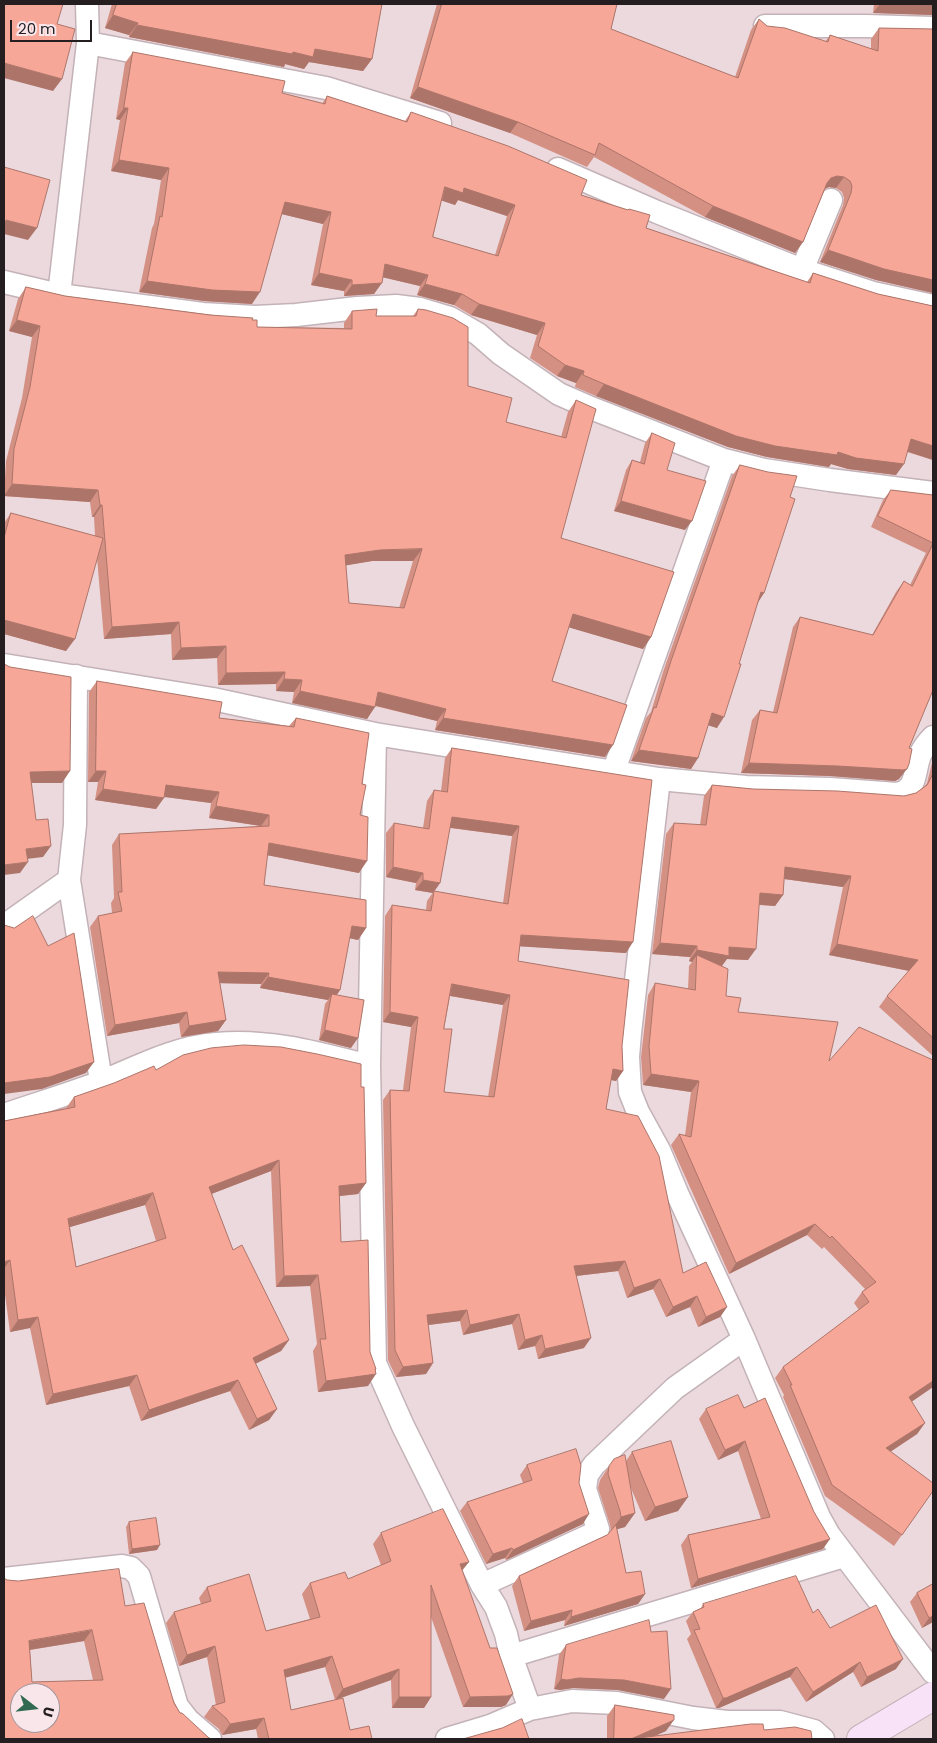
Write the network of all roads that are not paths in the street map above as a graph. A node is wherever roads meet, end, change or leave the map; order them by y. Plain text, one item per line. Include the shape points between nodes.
1 (87, 4) edge
2 (765, 26) edge
3 (933, 28) edge
4 (88, 43) junction
5 (461, 130) edge
6 (541, 161) edge
7 (831, 200) dead end
8 (802, 270) junction
9 (4, 282) edge
10 (59, 295) junction
11 (933, 306) edge
12 (724, 460) junction
13 (933, 493) edge
14 (4, 665) edge
15 (76, 676) junction
16 (375, 734) junction
17 (933, 737) edge
18 (613, 773) junction
19 (659, 779) junction
20 (69, 880) junction
21 (4, 926) edge
22 (369, 1066) junction
23 (101, 1081) junction
24 (4, 1115) edge
25 (744, 1338) junction
26 (844, 1556) junction
27 (4, 1579) edge
28 (482, 1585) junction
29 (511, 1656) junction
30 (933, 1672) edge
31 (933, 1696) edge
32 (530, 1709) junction
33 (210, 1739) edge
34 (447, 1739) edge
35 (823, 1739) edge
36 (861, 1739) edge

1 - 4 street
2 - 3 street
4 - 5 street via 326,88
4 - 10 street
6 - 8 street
7 - 8 street
8 - 11 street via 873,293
9 - 10 street
10 - 12 street via 204,314 255,317 396,306 420,309 450,318 478,334 559,394
12 - 13 street via 764,470
12 - 18 street
14 - 15 street
15 - 16 street via 213,699
15 - 20 street via 75,825
16 - 18 street
16 - 22 street
17 - 19 street via 921,753 909,790 898,794 746,787
18 - 19 street
19 - 25 street via 628,1057 630,1092
20 - 21 street
20 - 23 street
22 - 23 street via 292,1047 216,1044 189,1048
22 - 28 street via 375,1363
23 - 24 street
25 - 26 street via 819,1517
25 - 28 street via 675,1388 594,1465 587,1475 585,1489 598,1530 595,1533
26 - 29 street
26 - 30 street
27 - 33 street via 122,1566 131,1568 139,1576 177,1706
28 - 29 street via 496,1607
29 - 32 street
31 - 36 street
32 - 34 street
32 - 35 street via 572,1701 617,1703 727,1722 780,1722 814,1731

